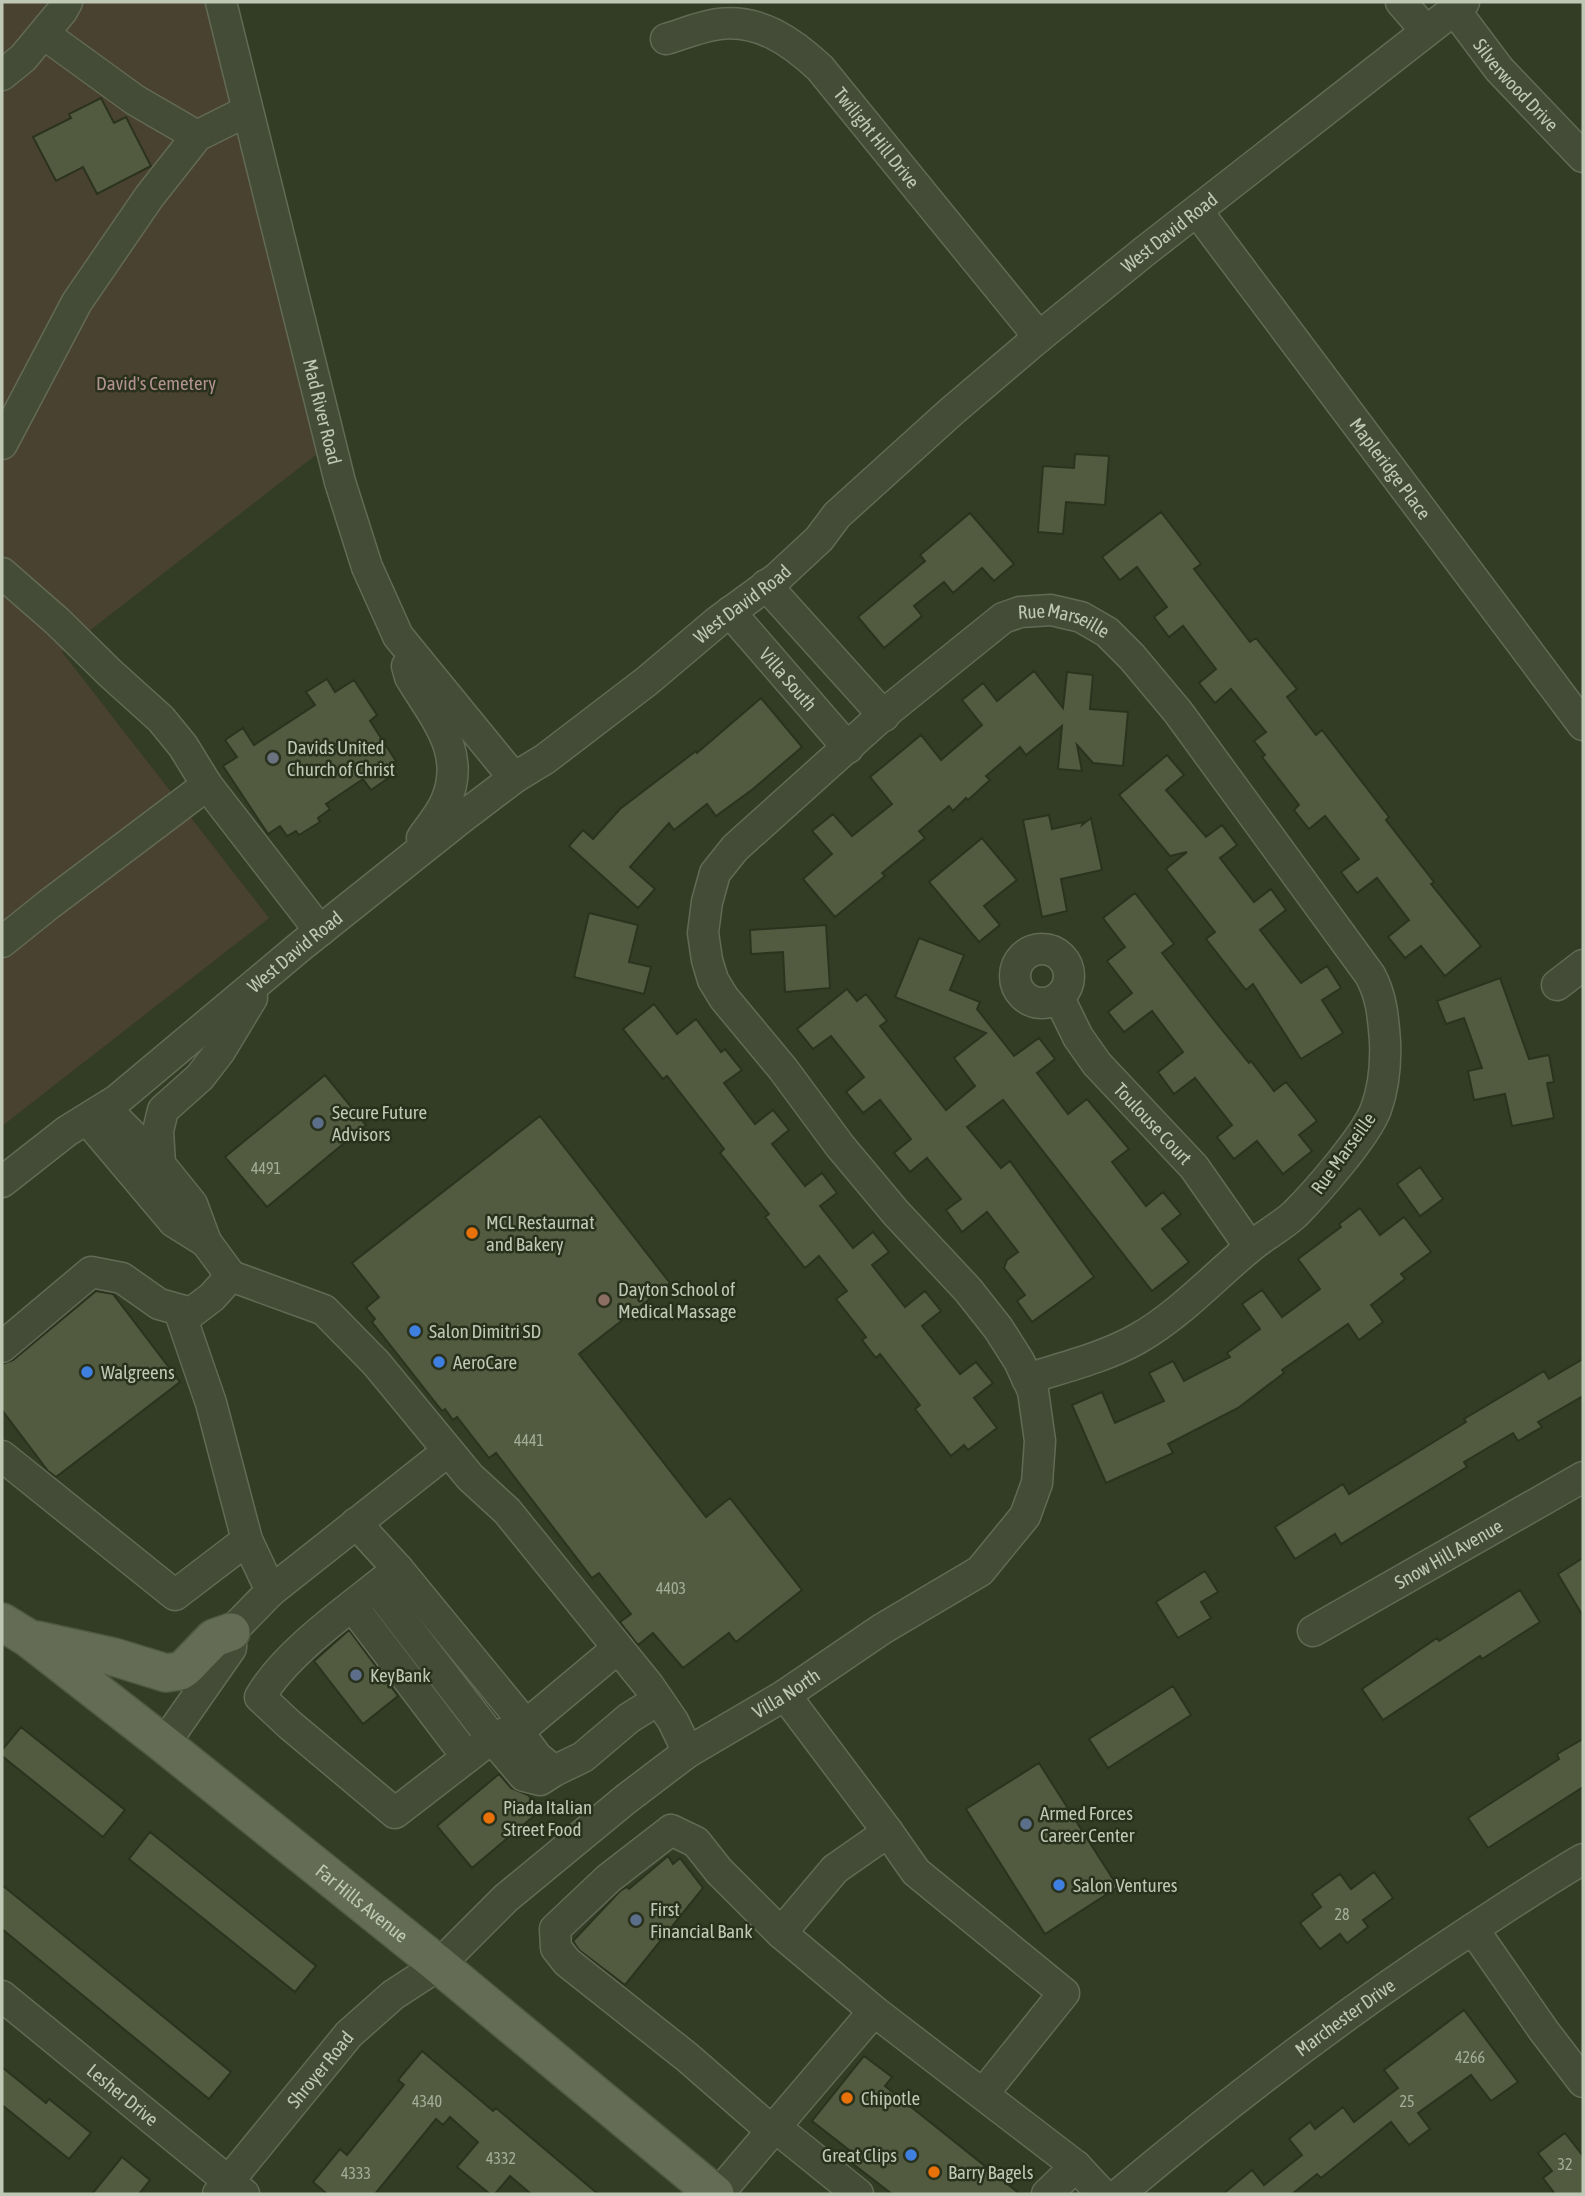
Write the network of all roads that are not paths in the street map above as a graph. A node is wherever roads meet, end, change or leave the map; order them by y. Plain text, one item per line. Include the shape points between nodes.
1 (67, 2) edge
2 (221, 2) edge
3 (1402, 2) edge
4 (1459, 6) edge
5 (1426, 32) junction
6 (44, 33) junction
7 (666, 39) dead end
8 (2, 75) edge
9 (247, 111) junction
10 (197, 136) junction
11 (1583, 156) edge
12 (1197, 211) junction
13 (1039, 337) junction
14 (2, 444) edge
15 (2, 573) edge
16 (766, 586) junction
17 (730, 612) junction
18 (398, 636) junction
19 (884, 716) junction
20 (1583, 725) edge
21 (848, 748) junction
22 (513, 778) junction
23 (207, 785) junction
24 (406, 863) junction
25 (320, 931) junction
26 (2, 942) edge
27 (1583, 965) edge
28 (264, 978) junction
29 (1557, 985) dead end
30 (1059, 998) dead end
31 (96, 1113) junction
32 (160, 1164) junction
33 (2, 1182) edge
34 (206, 1242) junction
35 (1250, 1247) junction
36 (231, 1276) junction
37 (179, 1310) junction
38 (2, 1347) edge
39 (1027, 1379) junction
40 (448, 1451) junction
41 (2, 1456) edge
42 (1583, 1478) edge
43 (356, 1523) junction
44 (247, 1540) junction
45 (271, 1591) junction
46 (371, 1591) junction
47 (15, 1630) edge
48 (1313, 1631) dead end
49 (231, 1632) junction
50 (618, 1648) junction
51 (785, 1695) junction
52 (657, 1699) junction
53 (494, 1740) junction
54 (164, 1744) junction
55 (688, 1752) junction
56 (888, 1832) junction
57 (1583, 1859) edge
58 (1473, 1929) junction
59 (781, 1933) junction
60 (439, 1965) junction
61 (2, 1996) edge
62 (874, 2011) junction
63 (1583, 2082) edge
64 (983, 2094) junction
65 (773, 2129) junction
66 (1076, 2165) junction
67 (231, 2190) edge
68 (716, 2194) edge
69 (858, 2194) edge
70 (1047, 2194) edge
71 (1102, 2194) edge
72 (1119, 2194) edge

1 - 6 street
2 - 9 street, Mad River Road
3 - 5 street
4 - 5 street, West David Road
4 - 11 street, Silverwood Drive via 1499,69
5 - 12 street, West David Road
6 - 8 street
6 - 10 street via 135,100
7 - 13 street, Twilight Hill Drive via 719,24 746,25 772,32 796,46 820,68
9 - 10 street
9 - 18 street, Mad River Road via 340,482 367,567
10 - 14 street via 77,302
12 - 13 street, West David Road
12 - 20 street, Mapleridge Place
13 - 16 street, West David Road via 846,506 819,539
15 - 23 street via 161,719
16 - 17 street, West David Road
16 - 19 street
17 - 21 street, Villa South
17 - 22 street, West David Road via 647,681
18 - 22 street, Mad River Road
18 - 24 street via 410,677 451,747 454,769 446,802
19 - 21 street, Rue Marseille
19 - 35 street, Rue Marseille via 1003,618 1051,610 1096,625 1132,657 1178,712 1370,975 1383,1009 1385,1057 1375,1111 1313,1196
21 - 39 street, Rue Marseille via 735,848 715,873 704,933 707,960 724,998 840,1146 968,1290 998,1328
22 - 24 street, West David Road
23 - 25 street
23 - 26 street
24 - 25 street, West David Road
25 - 28 street, West David Road
27 - 29 street
28 - 31 street, West David Road
28 - 32 street via 220,1051 200,1077 163,1110 158,1131
30 - 35 street, Toulouse Court via 1077,1037 1097,1064 1194,1167
31 - 32 street
31 - 33 street, West David Road
31 - 34 street via 174,1222
32 - 34 street via 192,1204
34 - 36 street
35 - 39 street, Rue Marseille via 1137,1338
36 - 37 street via 191,1313
36 - 40 street via 324,1310 376,1363
37 - 38 street via 159,1304 121,1278 91,1272
37 - 44 street via 211,1403
39 - 51 street, Villa North via 1040,1441 1037,1483 1024,1516 980,1571 882,1629
40 - 43 street
40 - 50 street via 507,1511
41 - 44 street via 175,1595
42 - 48 street, Snow Hill Avenue
43 - 45 street
43 - 46 street
44 - 45 street
45 - 49 street
46 - 53 street
46 - 53 street
46 - 53 street via 298,1652 260,1697 395,1813
47 - 49 main road via 161,1673 186,1667 214,1638
47 - 54 main road, Far Hills Avenue
49 - 54 street via 232,1648
50 - 52 street
50 - 53 street
51 - 55 street, Villa North
51 - 56 street
52 - 53 street via 583,1757 554,1771 537,1756
52 - 55 street
54 - 60 main road, Far Hills Avenue
55 - 60 street, Villa North via 506,1898
56 - 59 street via 835,1869
56 - 64 street via 916,1872 1064,1993
57 - 58 street, Marchester Drive
58 - 63 street
58 - 72 street, Marchester Drive via 1286,2061
59 - 62 street
59 - 65 street via 695,1842 671,1830 609,1878 555,1929 556,1948 567,1962
60 - 67 street, Shroyer Road via 349,2034
60 - 68 main road, Far Hills Avenue
61 - 67 street, Lesher Drive
62 - 64 street
62 - 65 street
64 - 66 street
65 - 68 street
65 - 69 street
66 - 70 street
66 - 71 street

